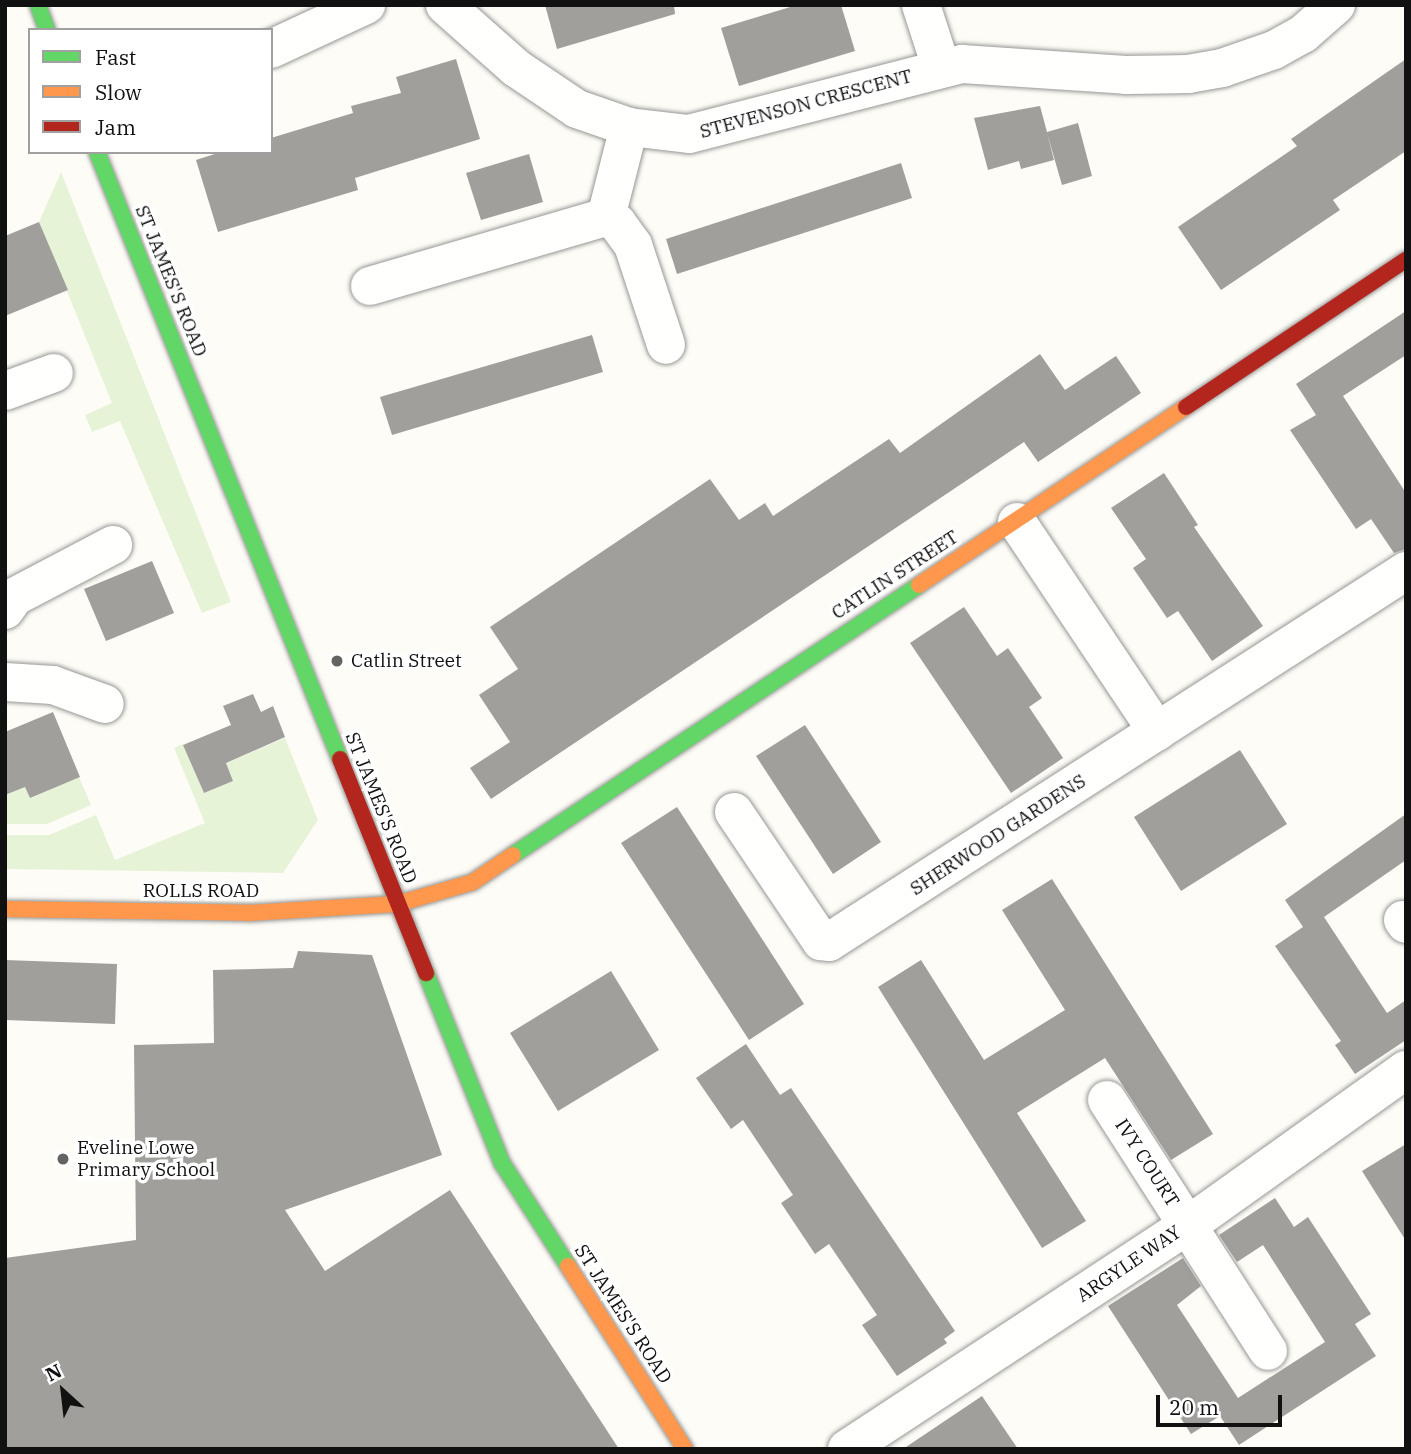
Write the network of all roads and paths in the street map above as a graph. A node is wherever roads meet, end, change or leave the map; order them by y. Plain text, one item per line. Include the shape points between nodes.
1 (38, 5) edge
2 (366, 5) edge
3 (445, 5) edge
4 (920, 5) edge
5 (1336, 5) edge
6 (46, 28) edge
7 (273, 48) edge
8 (941, 67) junction
9 (629, 127) junction
10 (98, 154) edge
11 (606, 218) junction
12 (1406, 260) edge
13 (370, 286) dead end
14 (666, 345) dead end
15 (54, 373) dead end
16 (5, 391) edge
17 (1017, 522) junction
18 (113, 545) dead end
19 (1406, 571) edge
20 (5, 610) edge
21 (5, 682) edge
22 (105, 705) dead end
23 (1157, 731) junction
24 (734, 812) dead end
25 (397, 904) junction
26 (5, 909) edge
27 (1406, 1070) edge
28 (1107, 1100) dead end
29 (1187, 1226) junction
30 (1268, 1351) dead end
31 (685, 1449) edge
32 (847, 1449) edge

1 - 6 main road
2 - 7 street
3 - 9 street, STEVENSON CRESCENT via 541,87 577,109
4 - 8 street
5 - 8 street, STEVENSON CRESCENT via 1303,34 1274,50 1188,74 1126,75 981,62
8 - 9 street, STEVENSON CRESCENT via 709,132
9 - 11 street
10 - 25 main road, ST JAMES'S ROAD
11 - 13 street
11 - 14 street via 617,223 633,245
12 - 17 main road, CATLIN STREET
15 - 16 street
17 - 23 street
17 - 25 main road, CATLIN STREET via 496,868 473,882
18 - 20 street via 14,597
19 - 23 street, SHERWOOD GARDENS
21 - 22 street via 53,685
23 - 24 street, SHERWOOD GARDENS via 838,936 821,941
25 - 26 main road, ROLLS ROAD via 249,913
25 - 31 main road, ST JAMES'S ROAD via 502,1163
27 - 29 street, ARGYLE WAY
28 - 29 street, IVY COURT
29 - 30 street, IVY COURT
29 - 32 street, ARGYLE WAY

